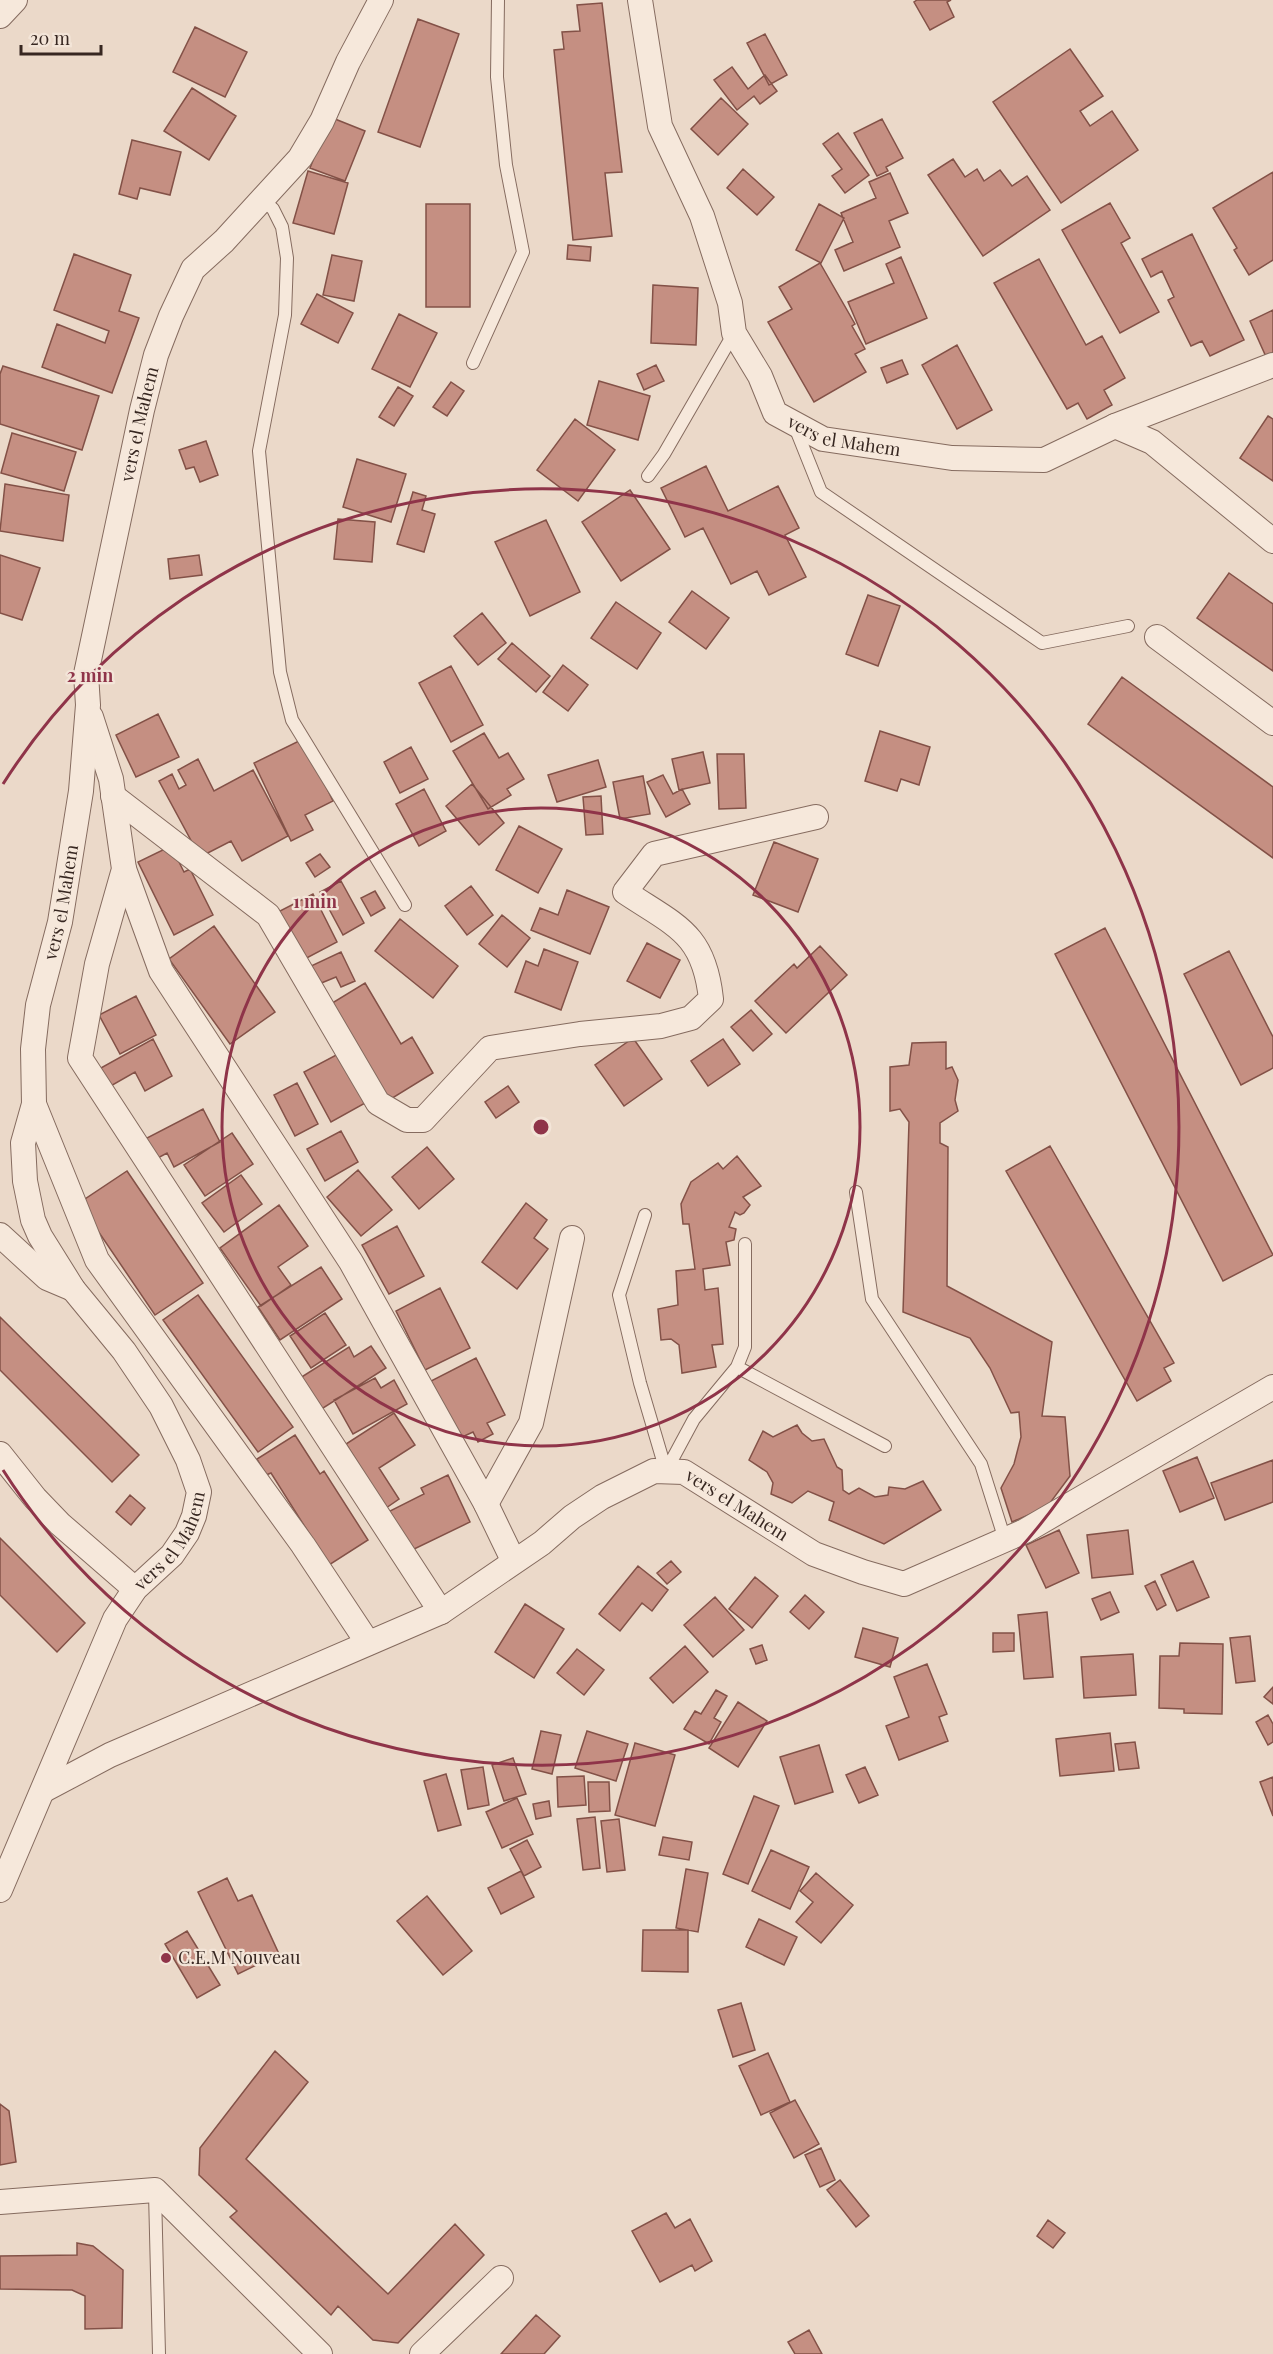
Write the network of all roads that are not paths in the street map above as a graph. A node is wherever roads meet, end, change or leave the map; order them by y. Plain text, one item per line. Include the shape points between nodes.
1 (15, 0) edge
2 (381, 0) edge
3 (498, 0) edge
4 (640, 0) edge
5 (0, 16) edge
6 (262, 199) junction
7 (734, 333) junction
8 (473, 363) dead end
9 (1273, 364) edge
10 (793, 423) junction
11 (1115, 426) junction
12 (648, 476) dead end
13 (1273, 541) edge
14 (1128, 626) dead end
15 (1157, 636) dead end
16 (88, 705) junction
17 (1273, 723) edge
18 (113, 796) junction
19 (816, 817) dead end
20 (124, 869) junction
21 (405, 905) dead end
22 (34, 1104) junction
23 (856, 1192) dead end
24 (645, 1215) dead end
25 (0, 1235) edge
26 (572, 1238) dead end
27 (745, 1244) dead end
28 (74, 1289) junction
29 (737, 1367) junction
30 (1273, 1388) edge
31 (885, 1446) dead end
32 (0, 1454) edge
33 (666, 1471) junction
34 (486, 1504) junction
35 (1005, 1540) junction
36 (513, 1560) junction
37 (135, 1588) junction
38 (441, 1612) junction
39 (368, 1643) junction
40 (44, 1790) junction
41 (2, 1877) edge
42 (155, 2190) junction
43 (0, 2202) edge
44 (501, 2277) dead end
45 (295, 2329) junction
46 (159, 2354) edge
47 (302, 2354) edge
48 (320, 2354) edge
49 (422, 2354) edge

1 - 5 street
2 - 6 street, vers el Mahem via 300,158
3 - 8 lane via 497,77 506,165 523,252
4 - 7 street, vers el Mahem via 660,126 702,216 730,303
6 - 16 street, vers el Mahem via 193,269 156,355 86,674
6 - 21 lane via 273,209 282,227 287,258 285,315 259,451 280,672 292,720
7 - 10 street, vers el Mahem via 760,376 775,412
7 - 12 lane
9 - 11 street, vers el Mahem
10 - 11 street, vers el Mahem via 835,441 952,458 1044,460
10 - 14 lane via 821,492 1042,643
11 - 13 street via 1152,442
15 - 17 street
16 - 18 street
16 - 22 street, vers el Mahem via 81,791 69,868 37,1016
18 - 19 street via 268,915 378,1104 407,1120 423,1120 490,1048 661,1026 691,1018 711,999 708,970 692,938 625,892 654,854
18 - 20 street
20 - 34 street via 161,971 351,1262
20 - 38 street via 97,964 80,1058
22 - 28 street, vers el Mahem via 23,1143 33,1220
22 - 39 street via 97,1260 296,1535
23 - 35 lane via 872,1299 981,1464
24 - 33 lane via 619,1295
25 - 28 street via 47,1278
26 - 34 street via 531,1423
27 - 29 lane via 745,1347
28 - 37 street, vers el Mahem via 124,1351 161,1406 199,1492 187,1533 172,1555
29 - 31 lane
29 - 33 lane via 694,1419
30 - 35 street, vers el Mahem
32 - 37 street via 60,1524
33 - 35 street, vers el Mahem via 684,1472 814,1554 904,1584
33 - 36 street, vers el Mahem via 654,1470 602,1497
34 - 36 street
36 - 38 street, vers el Mahem
37 - 40 street, vers el Mahem via 115,1619
38 - 39 street, vers el Mahem
39 - 40 street, vers el Mahem via 110,1755
40 - 41 street, vers el Mahem
42 - 43 street
42 - 45 street
42 - 46 lane
44 - 49 street
45 - 47 street
45 - 48 street

